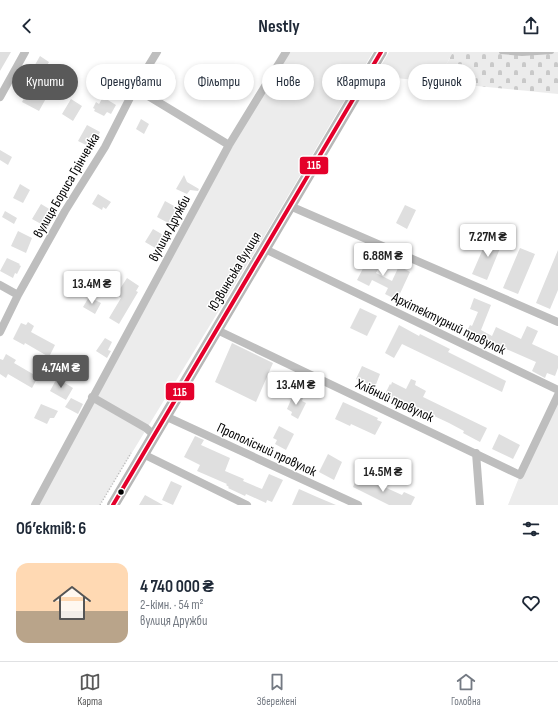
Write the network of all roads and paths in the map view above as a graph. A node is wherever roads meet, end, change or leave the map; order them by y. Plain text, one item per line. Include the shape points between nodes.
1 (25, 52) edge
2 (157, 52) edge
3 (286, 52) edge
4 (381, 52) edge
5 (501, 52) edge
6 (552, 52) edge
7 (150, 64) edge
8 (0, 97) edge
9 (129, 100) edge
10 (155, 100) edge
11 (229, 145) junction
12 (290, 206) junction
13 (265, 249) junction
14 (0, 285) edge
15 (18, 294) junction
16 (558, 322) edge
17 (217, 330) junction
18 (0, 332) edge
19 (558, 390) edge
20 (558, 395) edge
21 (92, 397) junction
22 (165, 416) junction
23 (154, 435) junction
24 (476, 453) junction
25 (143, 454) junction
26 (116, 504) edge
27 (34, 505) edge
28 (247, 505) edge
29 (358, 505) edge
30 (480, 505) edge

1 - 8 street
2 - 7 street, вулиця Бориса Грінченка
3 - 11 street, вулиця Дружби
4 - 12 main road, Юзвинська вулиця
5 - 6 lane
9 - 15 street, вулиця Бориса Грінченка via 105,147
10 - 11 street
11 - 21 street, вулиця Дружби
12 - 13 main road, Юзвинська вулиця
12 - 16 street
13 - 17 main road, Юзвинська вулиця
13 - 19 street, Архітектурний провулок
14 - 15 street
15 - 18 street, вулиця Бориса Грінченка
17 - 22 main road, Юзвинська вулиця
17 - 24 street, Хлібний провулок
20 - 24 street, Хлібний провулок via 520,475
21 - 23 street
21 - 27 street, вулиця Дружби
22 - 23 main road, Юзвинська вулиця
22 - 29 street, Прополісний провулок
23 - 25 main road, Юзвинська вулиця
24 - 30 street
25 - 26 main road, Юзвинська вулиця
25 - 28 street

